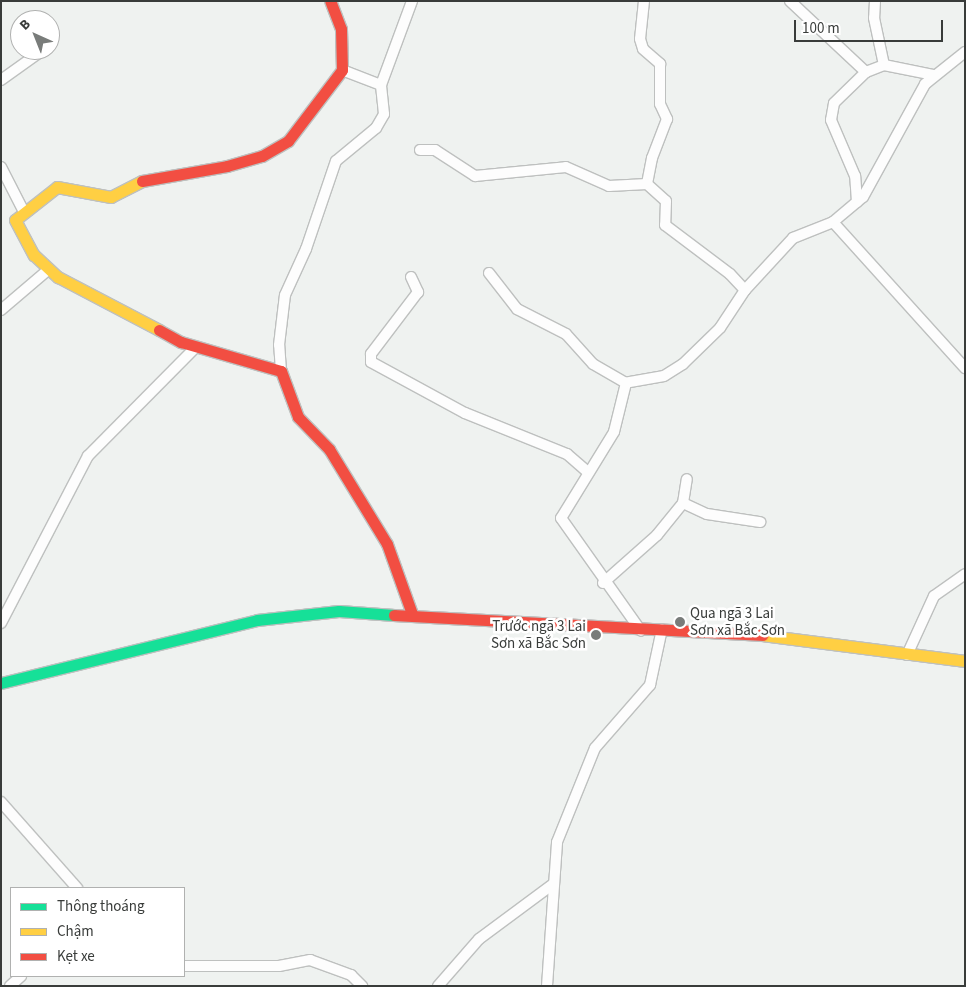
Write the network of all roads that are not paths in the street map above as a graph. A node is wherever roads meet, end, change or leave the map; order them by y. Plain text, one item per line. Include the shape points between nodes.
1 (330, 1) edge
2 (412, 1) edge
3 (644, 1) edge
4 (790, 1) edge
5 (875, 1) edge
6 (965, 52) edge
7 (29, 60) edge
8 (884, 65) junction
9 (342, 70) junction
10 (866, 72) junction
11 (933, 74) junction
12 (1, 80) edge
13 (381, 85) junction
14 (420, 150) dead end
15 (1, 167) edge
16 (647, 184) junction
17 (857, 203) junction
18 (24, 210) junction
19 (833, 222) junction
20 (48, 270) junction
21 (489, 274) dead end
22 (412, 277) dead end
23 (745, 290) junction
24 (1, 310) edge
25 (196, 347) junction
26 (965, 368) edge
27 (281, 371) junction
28 (626, 383) junction
29 (588, 472) junction
30 (687, 479) dead end
31 (683, 503) junction
32 (760, 522) dead end
33 (965, 574) edge
34 (604, 583) junction
35 (412, 614) junction
36 (1, 623) edge
37 (662, 629) junction
38 (641, 631) junction
39 (906, 655) junction
40 (965, 661) edge
41 (1, 683) edge
42 (1, 802) edge
43 (553, 884) junction
44 (76, 887) edge
45 (185, 966) edge
46 (20, 977) edge
47 (10, 986) edge
48 (362, 986) edge
49 (438, 986) edge
50 (547, 986) edge

1 - 9 street via 341,29
2 - 13 street
3 - 16 street via 640,39 643,49 660,64 660,104 667,119
4 - 10 street
5 - 8 street via 874,18
6 - 11 street
7 - 12 street
8 - 10 street
8 - 11 street
9 - 13 street
9 - 18 street via 298,131 262,156 182,177 134,182 111,197 57,187
10 - 17 street via 830,111 855,176
11 - 17 street
13 - 27 street via 384,114 376,128 336,161 306,249 284,295 279,345
14 - 16 street via 435,150 474,176 566,167 609,186
15 - 18 street
16 - 23 street via 666,201 666,225 730,274
17 - 19 street
18 - 20 street via 15,220 34,255
19 - 23 street via 794,238
19 - 26 street
20 - 24 street
20 - 25 street via 136,320
21 - 28 street via 517,309 566,334 594,364
22 - 29 street via 418,292 371,354 371,362 465,413 567,454
23 - 28 street via 720,328 683,364 664,376
25 - 27 street
25 - 36 street via 88,456
27 - 35 street via 298,418 329,450 388,544
28 - 29 street via 614,432
29 - 34 street via 562,518
30 - 31 street
31 - 32 street via 707,514
31 - 34 street via 657,535
33 - 39 street via 934,596
34 - 38 street via 634,616
35 - 38 street
35 - 41 street via 339,611 284,616
37 - 38 street
37 - 39 street via 742,632
37 - 43 street via 650,685 595,748 557,842
39 - 40 street
42 - 44 street
43 - 49 street via 479,940
43 - 50 street
45 - 48 street via 279,966 310,960 351,976
46 - 47 street

